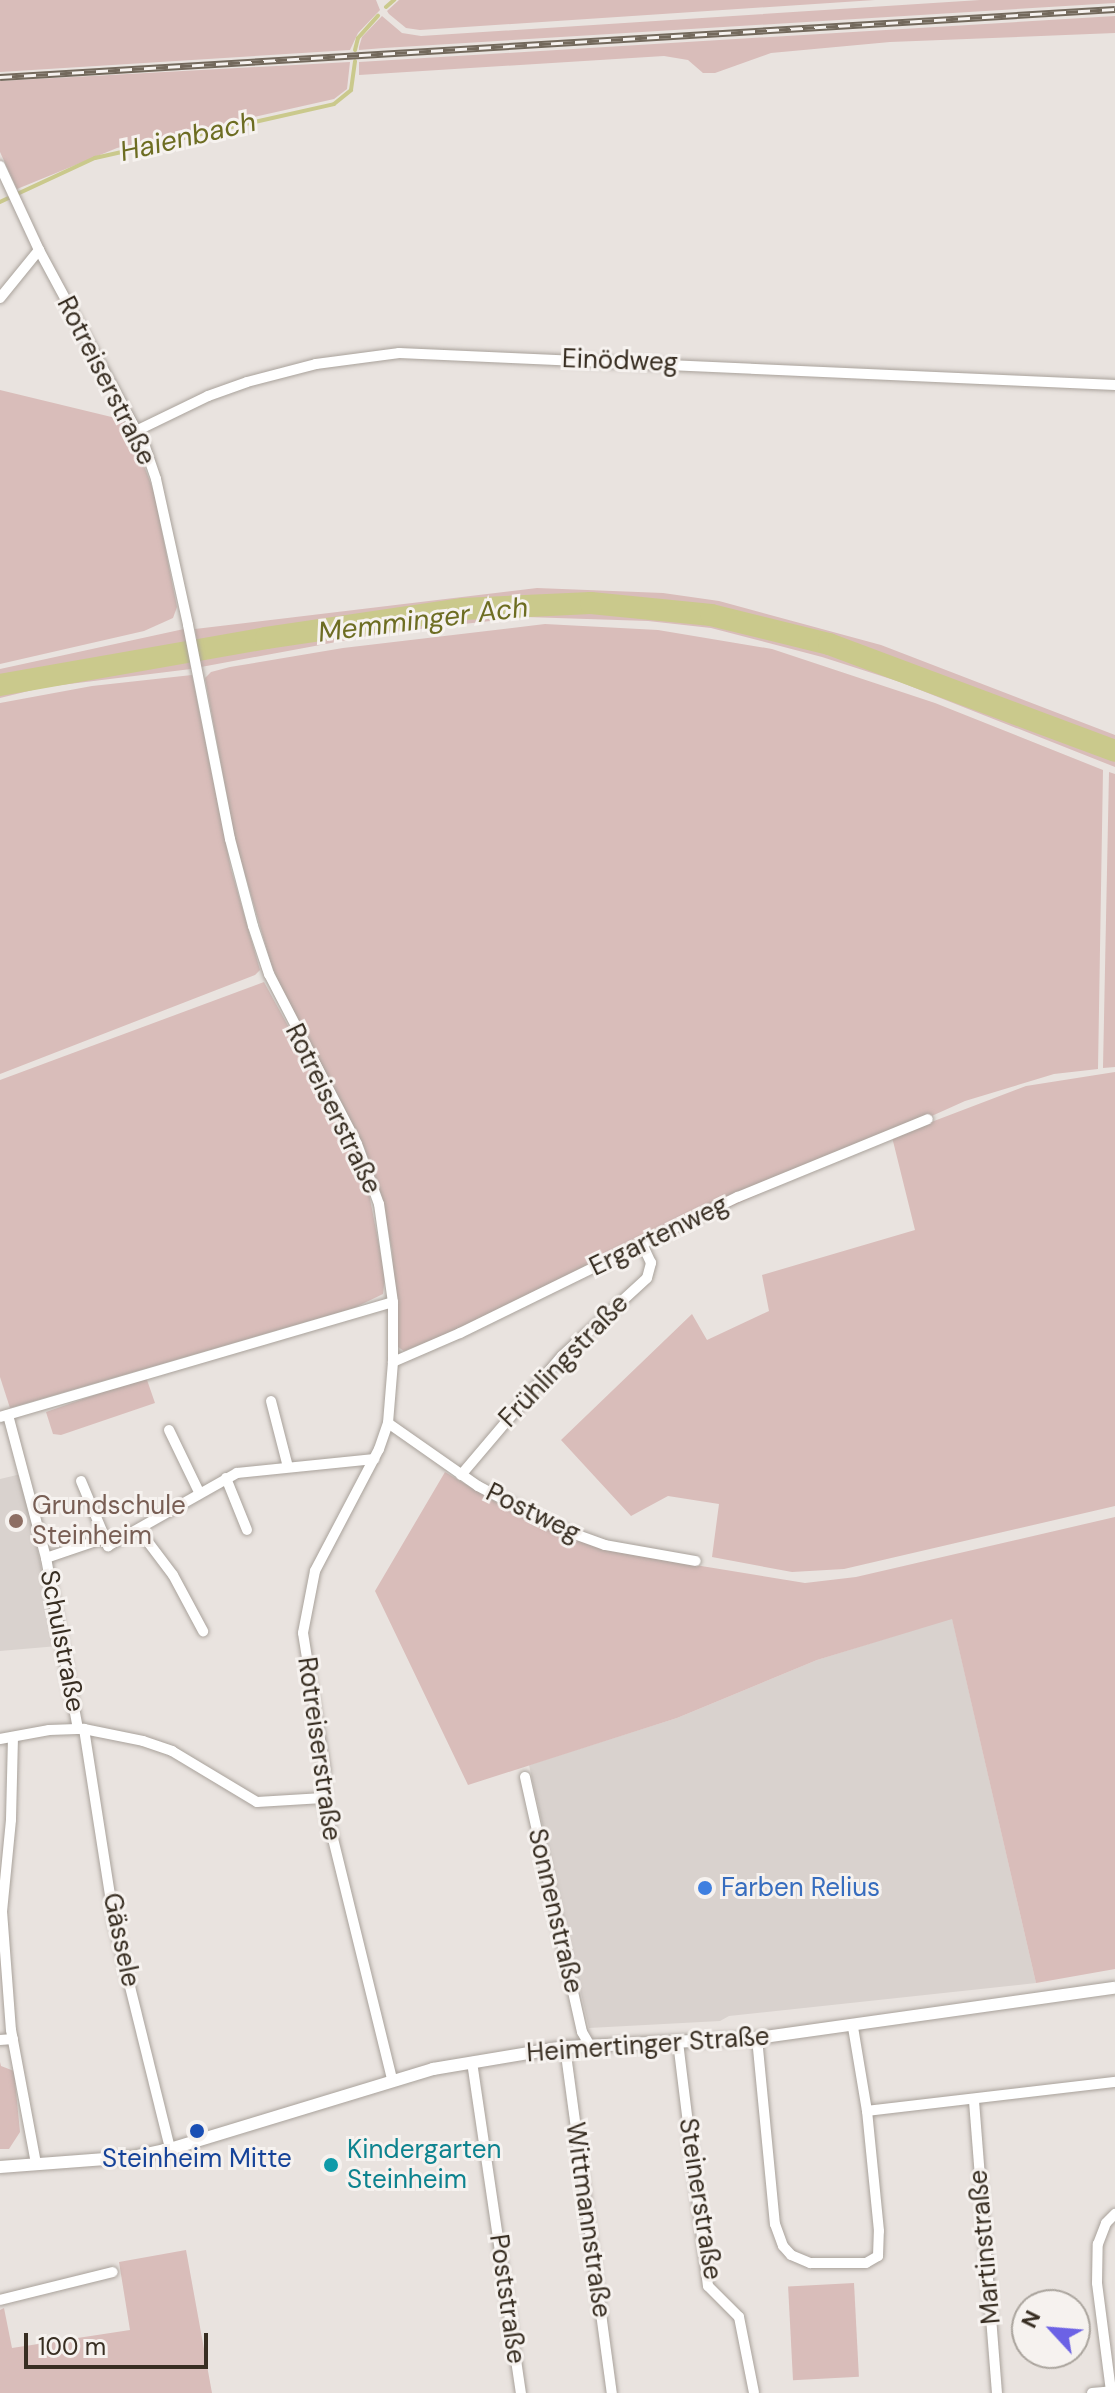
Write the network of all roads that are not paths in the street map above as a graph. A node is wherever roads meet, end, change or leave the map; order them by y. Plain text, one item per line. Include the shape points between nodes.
1 (0, 166) edge
2 (39, 250) junction
3 (0, 298) edge
4 (1115, 385) edge
5 (138, 430) junction
6 (928, 1119) dead end
7 (642, 1244) junction
8 (393, 1302) junction
9 (393, 1362) junction
10 (271, 1401) dead end
11 (4, 1416) edge
12 (388, 1423) junction
13 (169, 1430) dead end
14 (374, 1459) junction
15 (288, 1467) junction
16 (461, 1475) junction
17 (226, 1478) junction
18 (81, 1481) dead end
19 (199, 1492) junction
20 (139, 1530) junction
21 (247, 1530) dead end
22 (105, 1538) junction
23 (46, 1558) junction
24 (696, 1561) dead end
25 (203, 1631) dead end
26 (81, 1729) junction
27 (13, 1737) junction
28 (0, 1739) edge
29 (525, 1777) dead end
30 (323, 1798) junction
31 (6, 1821) edge
32 (1115, 1988) edge
33 (853, 2027) junction
34 (757, 2038) junction
35 (13, 2039) junction
36 (0, 2040) edge
37 (678, 2042) junction
38 (589, 2044) junction
39 (565, 2047) junction
40 (472, 2062) junction
41 (392, 2079) junction
42 (1115, 2082) edge
43 (974, 2101) junction
44 (867, 2111) junction
45 (170, 2149) junction
46 (36, 2164) junction
47 (0, 2167) edge
48 (1115, 2214) edge
49 (113, 2272) dead end
50 (0, 2300) edge
51 (1113, 2391) edge
52 (521, 2393) edge
53 (612, 2393) edge
54 (754, 2393) edge
55 (997, 2393) edge
56 (1092, 2393) edge

1 - 2 street, Rotreiserstraße
2 - 3 street
2 - 5 street, Rotreiserstraße
4 - 5 street, Einödweg via 399,353 329,361 247,382
5 - 8 street, Rotreiserstraße via 156,479 230,839 253,926 269,974 368,1170 383,1224
6 - 7 street, Ergartenweg via 760,1187
7 - 9 street, Ergartenweg
7 - 16 street, Frühlingstraße via 651,1263 647,1278 562,1356
8 - 9 street, Rotreiserstraße
8 - 11 street
9 - 12 street, Rotreiserstraße
10 - 15 street
11 - 23 street, Schulstraße
12 - 14 street, Rotreiserstraße
12 - 16 street, Postweg
13 - 19 street
14 - 15 street
14 - 30 street, Rotreiserstraße via 323,1552 304,1617 325,1771
15 - 17 street
16 - 24 street, Postweg via 580,1537
17 - 19 street
17 - 21 street
18 - 22 street
19 - 20 street
20 - 22 street via 108,1546
20 - 25 street via 173,1575
22 - 23 street
23 - 26 street, Schulstraße
26 - 27 street
26 - 30 street via 158,1745 257,1802
26 - 45 street, Gässele via 115,1926
27 - 28 street
27 - 31 street
29 - 38 street, Sonnenstraße via 582,2032
30 - 41 street, Rotreiserstraße
31 - 35 street via 2,1911
32 - 33 street, Heimertinger Straße
33 - 34 street, Heimertinger Straße
33 - 44 street
34 - 37 street, Heimertinger Straße
34 - 44 street via 775,2224 783,2246 802,2261 866,2263 878,2256
35 - 36 street
35 - 46 street
37 - 38 street, Heimertinger Straße
37 - 54 street, Steinerstraße via 708,2286 739,2317
38 - 39 street, Heimertinger Straße
39 - 40 street, Heimertinger Straße
39 - 53 street, Wittmannstraße
40 - 41 street, Heimertinger Straße
40 - 52 street, Poststraße
41 - 45 street, Heimertinger Straße
42 - 43 street
43 - 44 street
43 - 55 street, Martinstraße
45 - 46 street, Heimertinger Straße
46 - 47 street, Heimertinger Straße
48 - 51 street via 1106,2223 1097,2257
49 - 50 street
51 - 56 street

